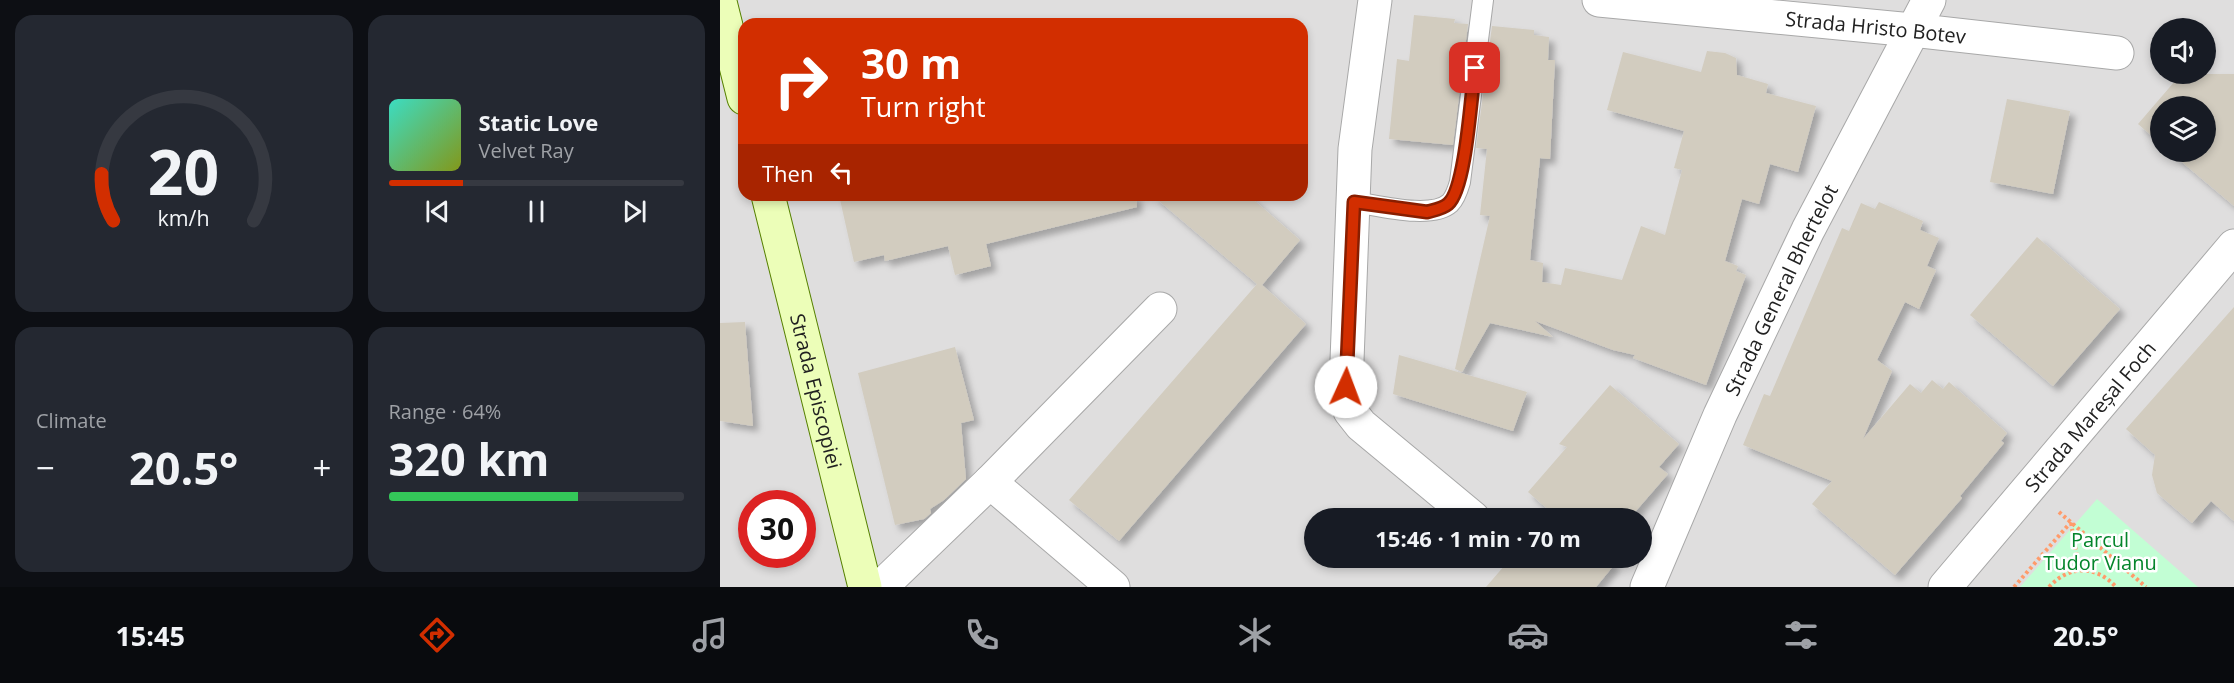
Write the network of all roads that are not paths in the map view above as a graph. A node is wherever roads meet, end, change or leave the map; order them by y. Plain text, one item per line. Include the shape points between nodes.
1 (1375, 0) edge
2 (1483, 0) edge
3 (1599, 0) edge
4 (1929, 0) edge
5 (720, 2) edge
6 (1912, 30) junction
7 (2117, 53) dead end
8 (738, 74) edge
9 (769, 201) edge
10 (1354, 202) junction
11 (2234, 246) edge
12 (1160, 309) dead end
13 (990, 482) junction
14 (1461, 508) edge
15 (865, 587) edge
16 (881, 587) edge
17 (1113, 587) edge
18 (1647, 587) edge
19 (1945, 587) edge

1 - 10 street via 1356,143
2 - 10 lane via 1460,182 1450,203 1427,212
3 - 6 street, Strada Hristo Botev
4 - 6 street, Strada General Bhertelot
5 - 8 street
6 - 7 street, Strada Hristo Botev
6 - 18 street, Strada General Bhertelot via 1808,230 1720,415
9 - 15 street, Strada Episcopiei
10 - 14 street via 1346,387 1350,411 1361,425
11 - 19 street, Strada Mareșal Foch
12 - 13 street
13 - 16 street
13 - 17 street

